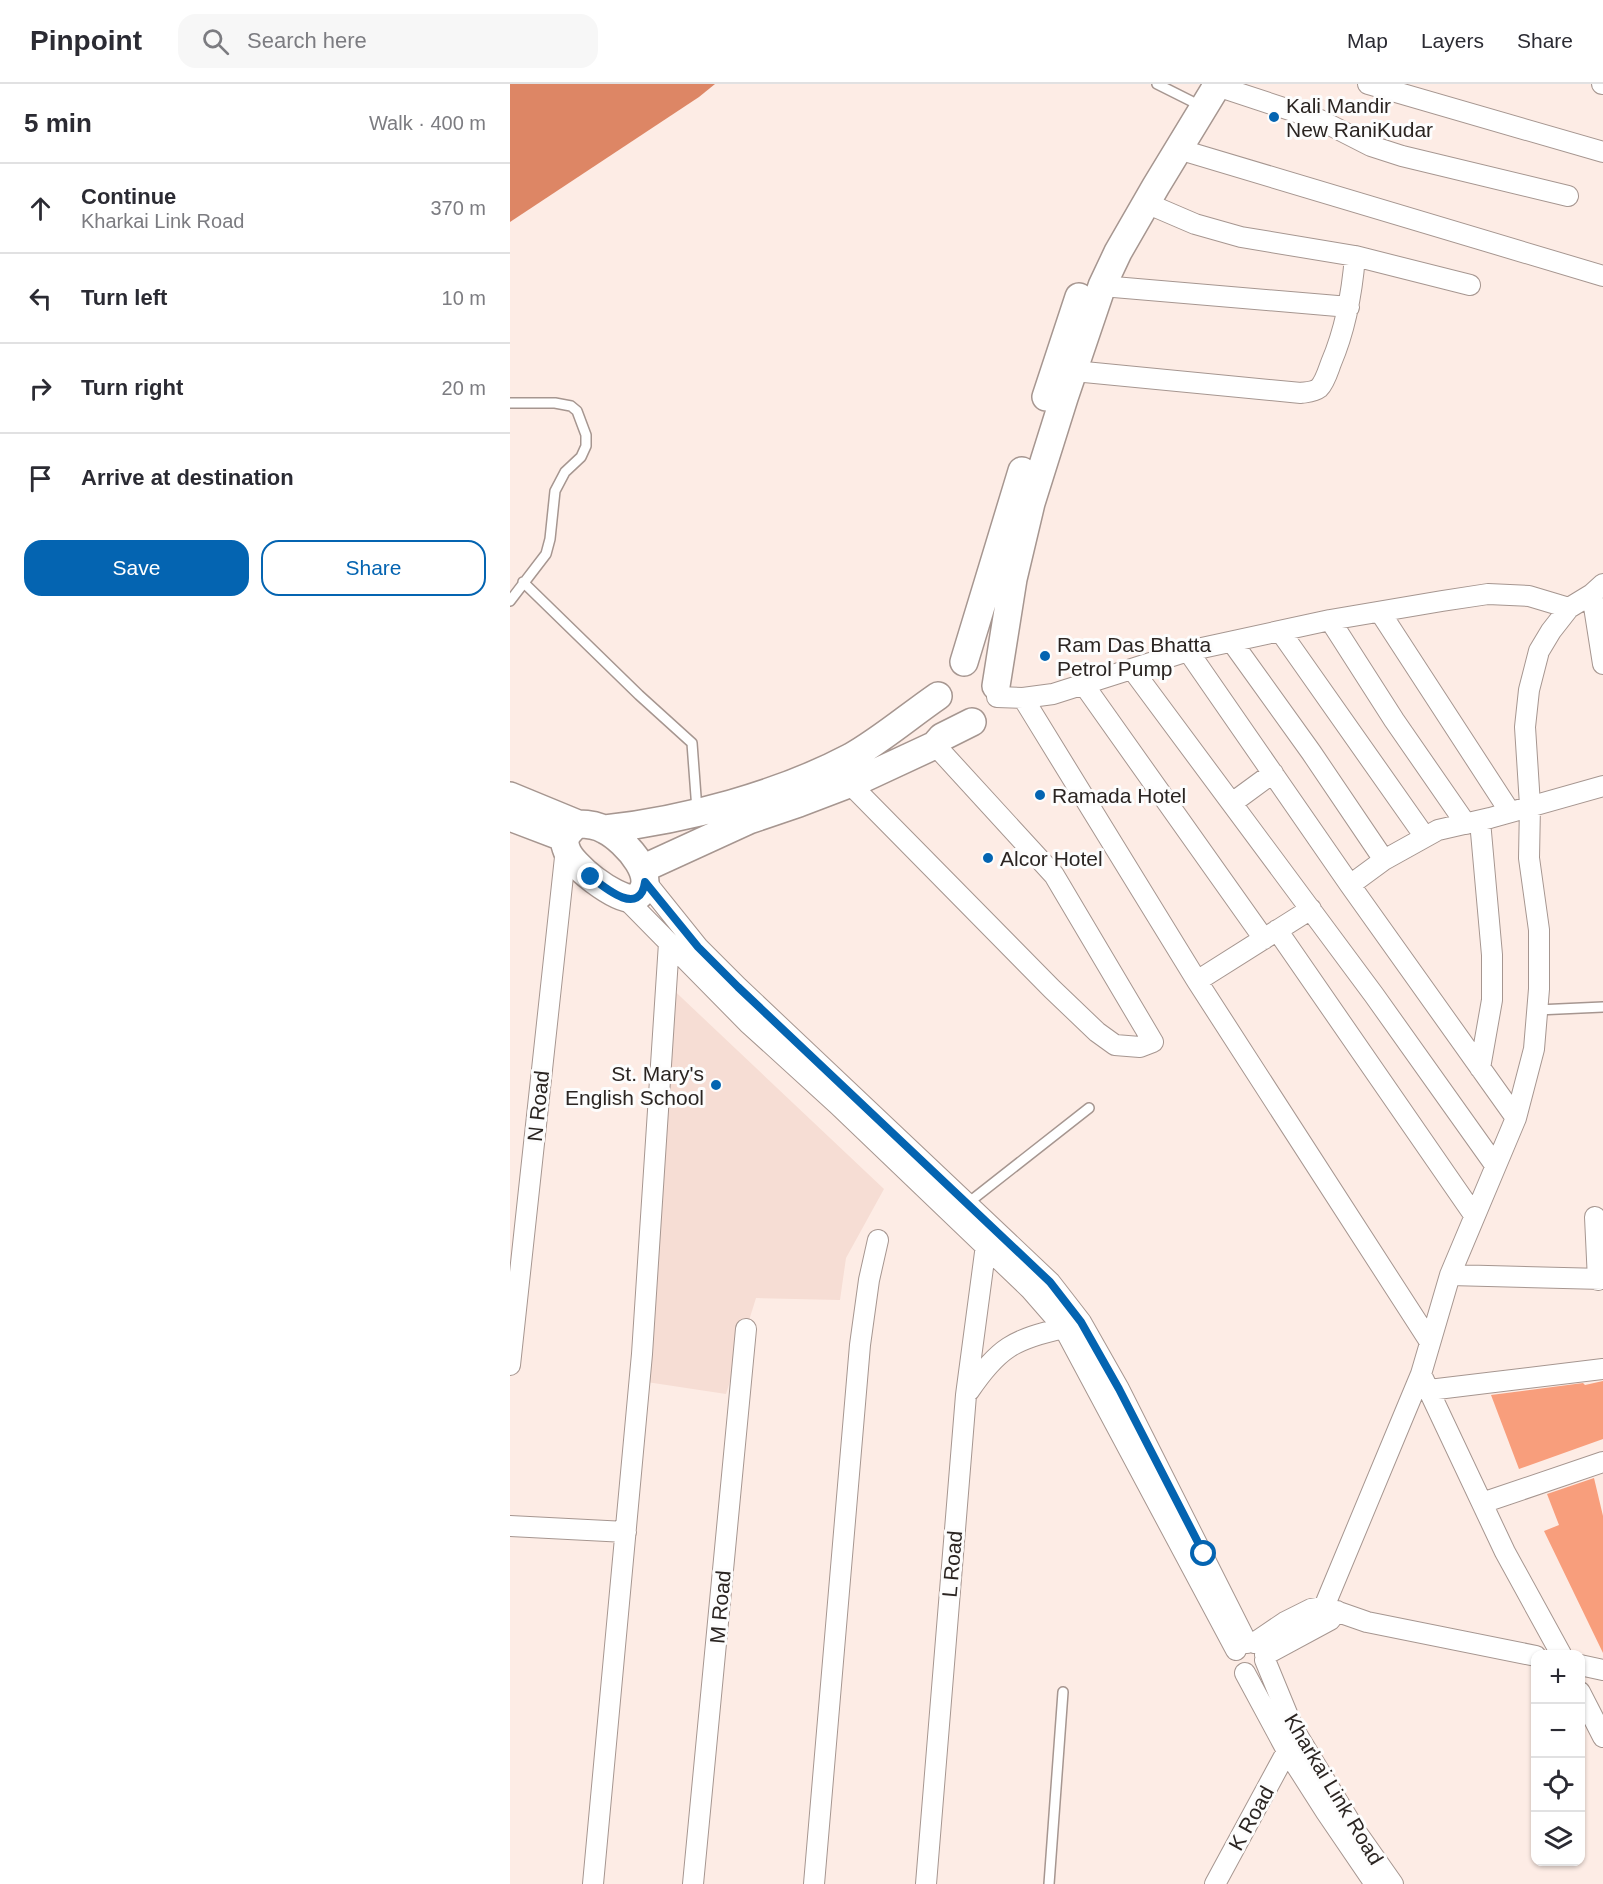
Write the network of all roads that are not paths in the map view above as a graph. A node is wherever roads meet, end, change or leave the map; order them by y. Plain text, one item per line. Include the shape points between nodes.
1 (1157, 84) edge
2 (1368, 84) edge
3 (1207, 89) edge
4 (1178, 149) junction
5 (1603, 152) edge
6 (1144, 191) junction
7 (1568, 196) dead end
8 (1355, 256) junction
9 (1603, 276) edge
10 (1470, 285) dead end
11 (1102, 286) junction
12 (1349, 307) junction
13 (1074, 371) junction
14 (510, 403) edge
15 (517, 586) edge
16 (1597, 589) edge
17 (510, 601) edge
18 (1569, 609) junction
19 (1380, 612) junction
20 (1330, 620) junction
21 (1280, 630) junction
22 (1232, 642) junction
23 (1188, 651) junction
24 (964, 662) junction
25 (1603, 664) edge
26 (1132, 669) junction
27 (1084, 686) junction
28 (1005, 694) junction
29 (938, 696) junction
30 (972, 722) junction
31 (935, 745) junction
32 (1273, 773) junction
33 (849, 783) junction
34 (1603, 786) edge
35 (510, 795) edge
36 (1232, 804) junction
37 (1530, 805) junction
38 (697, 812) junction
39 (1510, 812) junction
40 (510, 817) edge
41 (1473, 823) junction
42 (605, 830) junction
43 (570, 837) junction
44 (1425, 837) junction
45 (1384, 860) junction
46 (637, 883) junction
47 (1350, 885) junction
48 (1311, 909) junction
49 (1270, 935) junction
50 (669, 943) junction
51 (1197, 981) junction
52 (1603, 1007) edge
53 (1537, 1010) junction
54 (1480, 1068) junction
55 (1089, 1108) dead end
56 (1516, 1118) junction
57 (1495, 1165) junction
58 (968, 1203) junction
59 (1474, 1215) junction
60 (1594, 1217) dead end
61 (878, 1240) dead end
62 (986, 1245) junction
63 (1450, 1275) junction
64 (1600, 1280) edge
65 (1064, 1328) junction
66 (746, 1329) dead end
67 (1430, 1342) junction
68 (510, 1363) edge
69 (1603, 1369) edge
70 (1425, 1382) junction
71 (966, 1395) junction
72 (1603, 1462) edge
73 (1482, 1503) junction
74 (510, 1526) edge
75 (626, 1532) junction
76 (1331, 1609) junction
77 (1253, 1650) junction
78 (1559, 1650) edge
79 (1531, 1655) edge
80 (1585, 1666) edge
81 (1603, 1670) edge
82 (1064, 1692) dead end
83 (1585, 1700) edge
84 (1603, 1737) edge
85 (1287, 1751) junction
86 (593, 1884) edge
87 (693, 1884) edge
88 (814, 1884) edge
89 (926, 1884) edge
90 (1049, 1884) edge
91 (1215, 1884) edge
92 (1375, 1884) edge
93 (1393, 1884) edge

1 - 3 lane
2 - 5 street
3 - 4 main road
3 - 6 main road
3 - 7 street via 1320,120 1371,146 1402,156
4 - 6 main road
4 - 9 street
6 - 8 street via 1195,224 1241,237
6 - 11 main road
6 - 24 main road via 1106,241 1079,298
8 - 10 street
8 - 12 street
11 - 12 street
11 - 13 main road
12 - 13 street via 1326,377 1312,392
13 - 28 main road via 1020,547
14 - 15 lane via 571,406 577,411 586,435 581,457 565,472 555,491 546,554
15 - 17 lane
15 - 38 lane via 692,743
16 - 18 street
16 - 25 street
18 - 19 street via 1529,596 1488,594
18 - 37 street via 1539,651 1529,690 1525,727
19 - 20 street
19 - 39 street
20 - 21 street
20 - 41 street via 1394,720
21 - 22 street
21 - 44 street
22 - 23 street
22 - 45 street
23 - 26 street
23 - 32 street
24 - 28 main road via 985,668
24 - 29 main road via 944,674 938,684
26 - 27 street
26 - 36 street
27 - 28 street via 1053,694
27 - 49 street
28 - 30 main road via 984,717
28 - 51 street
29 - 30 main road via 944,711 957,720
29 - 38 main road via 852,756 823,770 755,796
30 - 31 main road
31 - 33 main road
31 - 33 street via 1054,875 1153,1042 1140,1047 1115,1045 1097,1032
32 - 36 street
32 - 47 street
33 - 46 main road via 749,820
34 - 37 street
35 - 43 main road
36 - 48 street
37 - 39 street
37 - 53 street via 1529,858 1539,930
38 - 42 main road
39 - 41 street
40 - 43 main road
41 - 44 street
41 - 54 street via 1492,955 1492,1000
42 - 43 main road via 591,824
42 - 46 main road via 633,853
43 - 46 main road via 574,860 604,887
43 - 68 street, N Road
44 - 45 street
45 - 47 street
46 - 50 street
46 - 58 street, Kharkai Link Road via 706,955
47 - 54 street
48 - 49 street
48 - 57 street
49 - 51 street
49 - 59 street
50 - 62 street via 748,1023
50 - 75 street
51 - 67 street
52 - 53 lane
53 - 56 street via 1533,1049
54 - 56 street
55 - 58 lane
56 - 57 street
57 - 59 street
58 - 77 street, Kharkai Link Road via 1050,1282 1081,1322
59 - 63 street
60 - 64 street
61 - 88 street via 861,1346
62 - 65 street
62 - 71 street, L Road
63 - 64 street
63 - 67 street
65 - 71 street via 1030,1335 1005,1349 985,1366
65 - 77 street
66 - 87 street, M Road
67 - 70 street
69 - 70 street
70 - 73 street
70 - 76 street
71 - 89 street, L Road
72 - 73 street
73 - 78 street
74 - 75 street
75 - 86 street
76 - 77 street via 1311,1609 1285,1622
76 - 79 street via 1366,1623
77 - 85 street, Kharkai Link Road via 1263,1666 1251,1674 1245,1673
77 - 93 street, Kharkai Link Road via 1293,1728
80 - 81 street
82 - 90 lane
83 - 84 street
85 - 91 street, K Road
85 - 92 street, Kharkai Link Road

